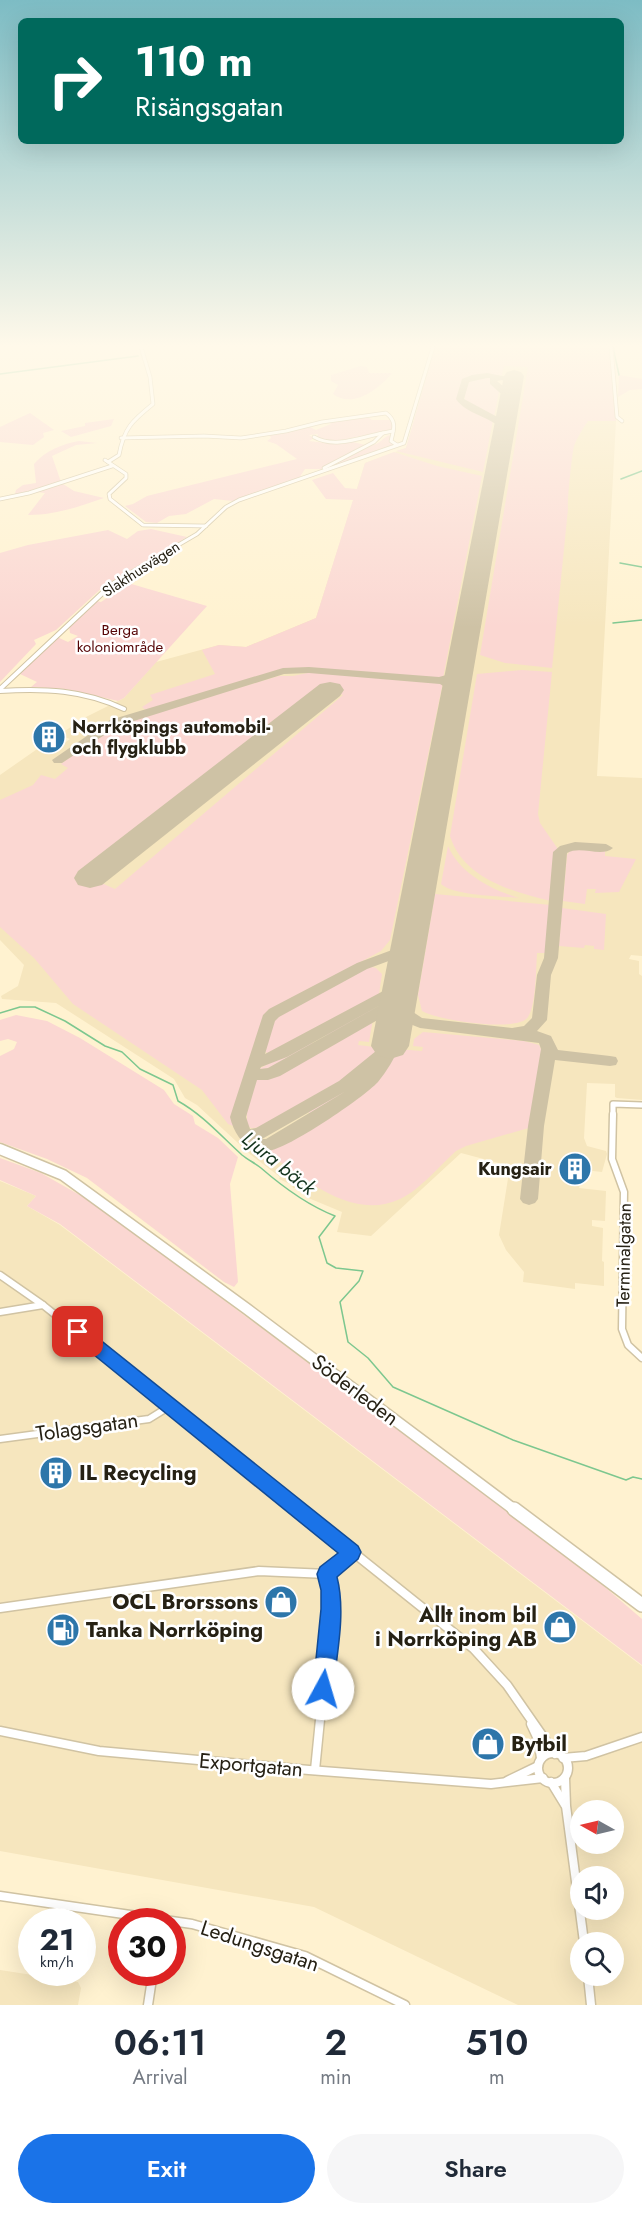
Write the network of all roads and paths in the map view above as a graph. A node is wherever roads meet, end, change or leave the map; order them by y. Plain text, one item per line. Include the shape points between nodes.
1 (121, 441) edge
2 (319, 441) edge
3 (345, 441) edge
4 (375, 441) edge
5 (391, 441) edge
6 (406, 441) edge
7 (397, 445) junction
8 (106, 461) joint
9 (112, 466) junction
10 (318, 473) junction
11 (0, 499) edge
12 (206, 526) junction
13 (0, 690) edge
14 (124, 710) dead end
15 (642, 1105) edge
16 (0, 1149) edge
17 (0, 1155) edge
18 (88, 1193) junction
19 (0, 1275) edge
20 (43, 1305) junction
21 (0, 1312) edge
22 (642, 1358) edge
23 (170, 1406) junction
24 (0, 1439) edge
25 (351, 1552) junction
26 (327, 1574) junction
27 (0, 1608) edge
28 (642, 1609) edge
29 (522, 1706) junction
30 (0, 1731) edge
31 (642, 1737) edge
32 (559, 1756) junction
33 (586, 1756) junction
34 (539, 1762) junction
35 (315, 1770) junction
36 (566, 1774) junction
37 (547, 1780) junction
38 (503, 1782) junction
39 (566, 1806) junction
40 (0, 1896) edge
41 (108, 1912) edge
42 (186, 1925) edge
43 (583, 1932) edge
44 (151, 1986) edge
45 (589, 1986) edge
46 (148, 2005) edge
47 (405, 2005) edge
48 (591, 2005) edge

1 - 8 street via 119,454
2 - 3 street
4 - 10 street
5 - 7 street
6 - 7 street
7 - 10 street, Slakthusvägen
8 - 9 street
9 - 11 street
9 - 12 street, Slakthusvägen via 126,474 126,478 109,494 110,499 143,525
10 - 12 street, Slakthusvägen via 239,500
12 - 13 street, Slakthusvägen via 111,585
13 - 14 street via 62,690 110,702
15 - 22 street, Terminalgatan via 613,1104 612,1159 624,1192 622,1329 628,1345
16 - 18 main road, Söderleden via 63,1175
17 - 18 main road, Söderleden via 40,1169
18 - 28 main road, Söderleden
19 - 20 street
20 - 21 street
20 - 23 street
23 - 24 street, Tolagsgatan via 149,1419
23 - 25 street
25 - 26 street
25 - 29 street via 474,1649
26 - 27 street via 259,1571
26 - 35 street via 331,1609
29 - 32 street
29 - 34 street via 538,1739
30 - 35 street, Exportgatan via 99,1751
31 - 33 street
32 - 33 street
32 - 34 street via 547,1754
32 - 36 street
33 - 36 street
34 - 37 street
34 - 38 street, Exportgatan
35 - 38 street, Exportgatan
36 - 37 street via 559,1782
36 - 39 street
37 - 38 street, Exportgatan
37 - 39 street
39 - 43 street
40 - 41 street, Ledungsgatan
42 - 47 street, Ledungsgatan via 305,1956
44 - 46 street
45 - 48 street

